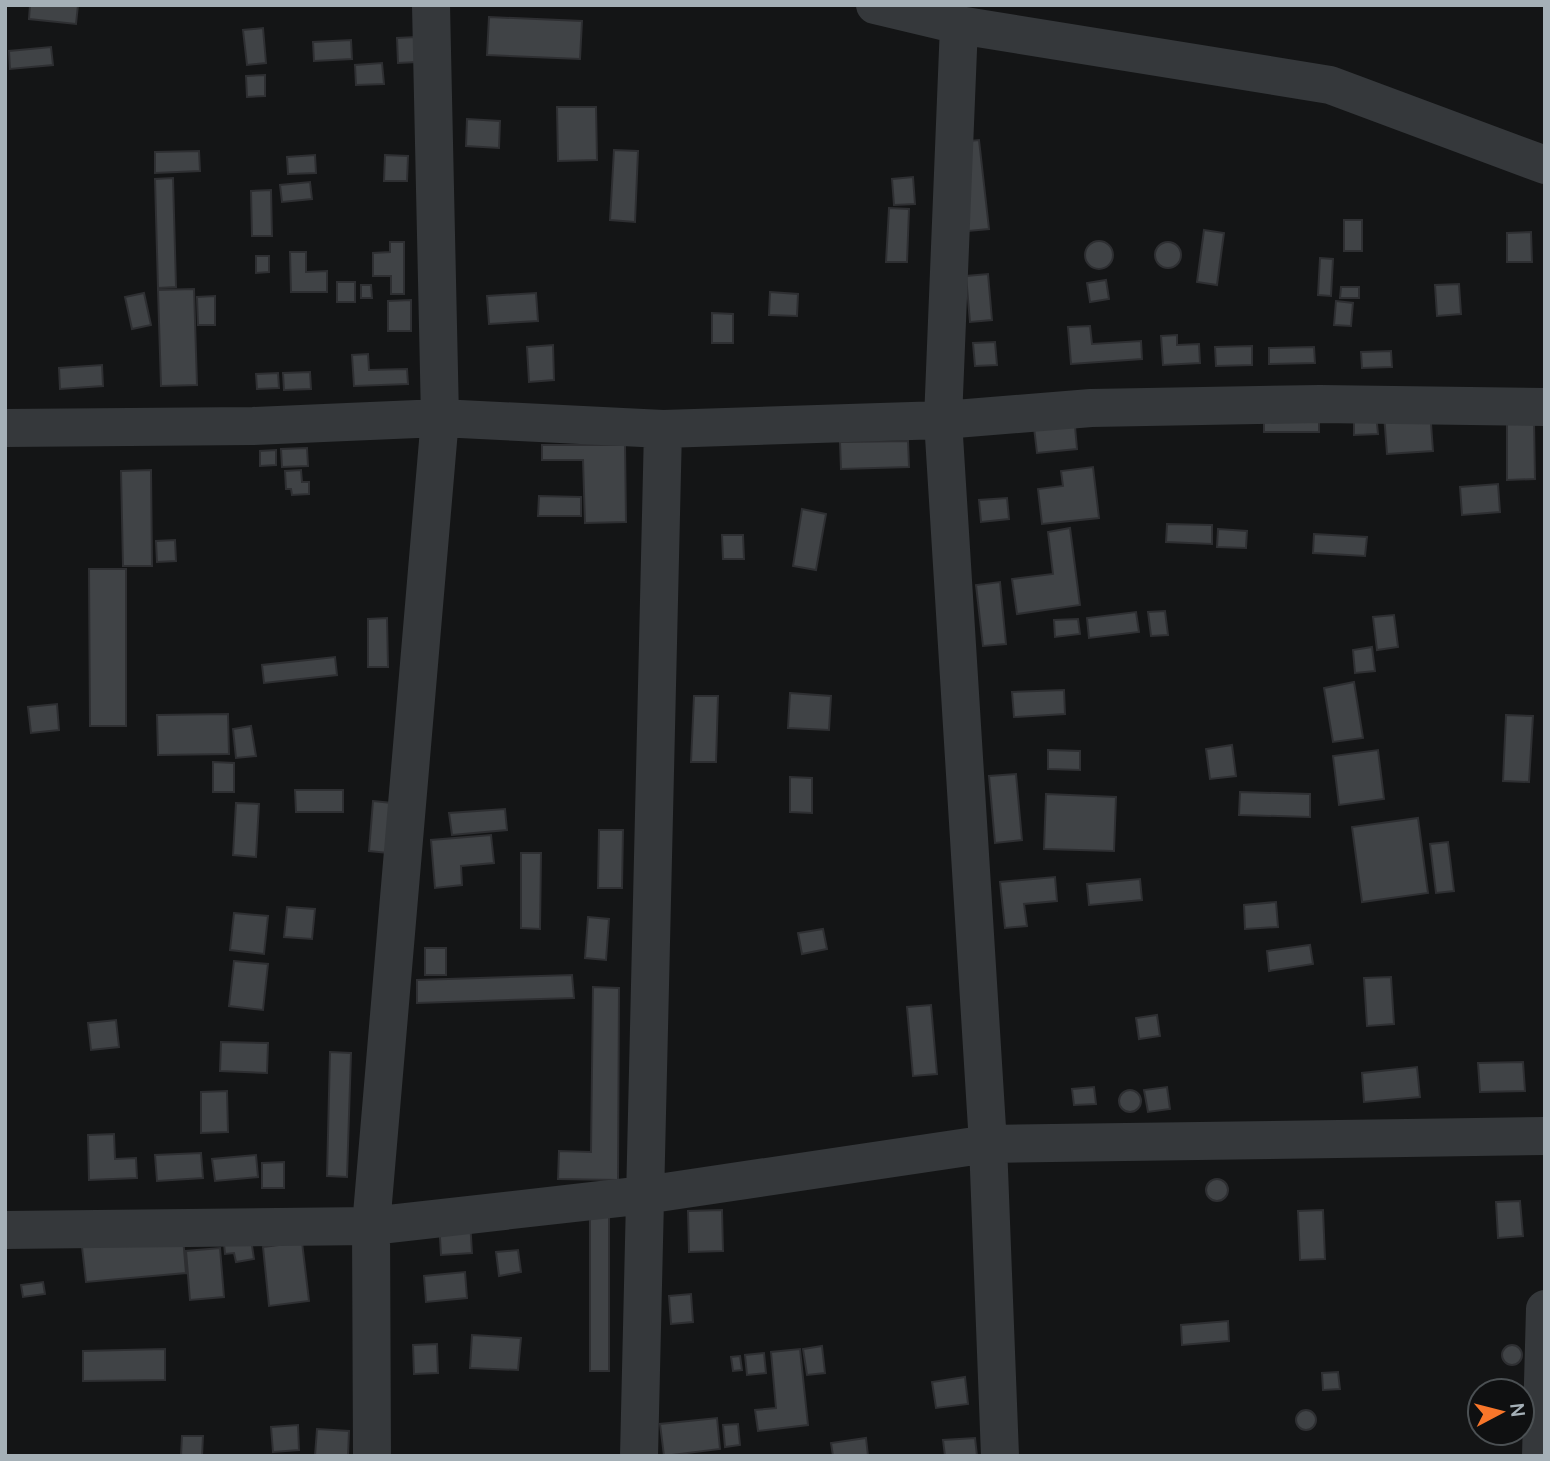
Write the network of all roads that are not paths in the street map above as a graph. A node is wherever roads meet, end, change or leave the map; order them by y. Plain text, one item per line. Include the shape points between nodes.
1 (431, 5) edge
2 (876, 5) edge
3 (959, 25) junction
4 (1545, 165) edge
5 (1545, 407) edge
6 (440, 418) junction
7 (943, 420) junction
8 (5, 428) edge
9 (663, 429) junction
10 (1545, 1136) edge
11 (988, 1144) junction
12 (645, 1195) junction
13 (371, 1226) junction
14 (5, 1230) edge
15 (1545, 1309) edge
16 (372, 1456) edge
17 (639, 1456) edge
18 (1000, 1456) edge
19 (1541, 1456) edge

1 - 6 street
2 - 3 street
3 - 4 street via 1330,85
3 - 7 street
5 - 7 street via 1091,408
6 - 8 street via 253,426
6 - 9 street
6 - 13 street
7 - 9 street
7 - 11 street
9 - 12 street
10 - 11 street
11 - 12 street
11 - 18 street
12 - 13 street
12 - 17 street
13 - 14 street
13 - 16 street
15 - 19 street

